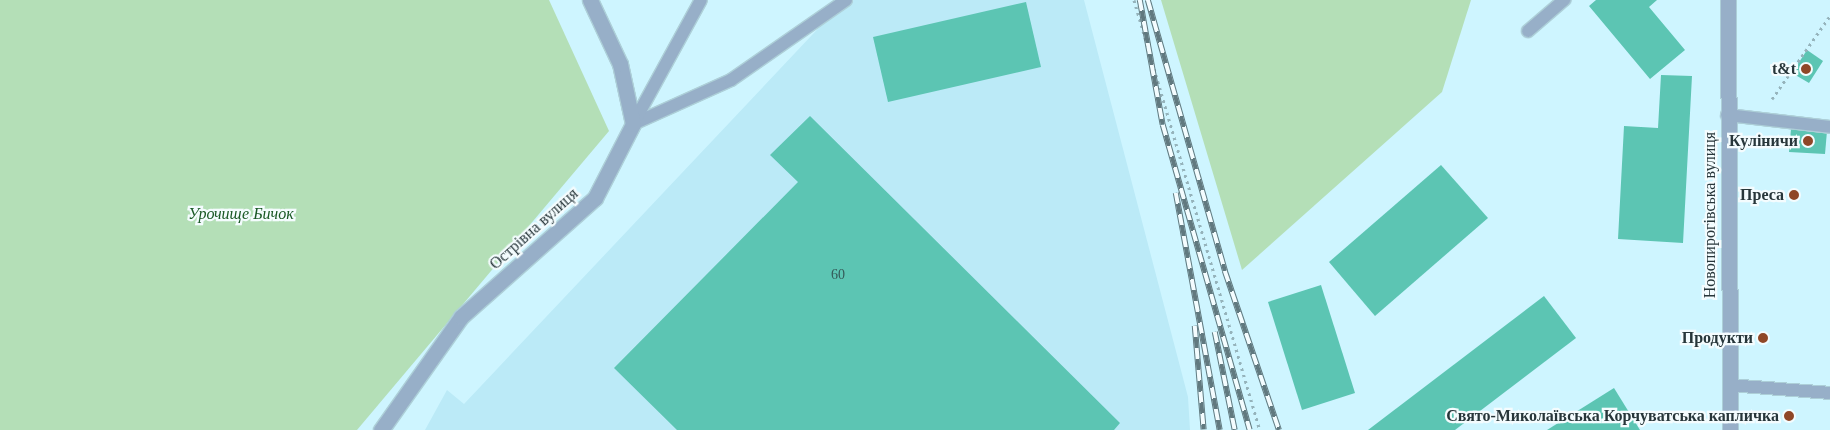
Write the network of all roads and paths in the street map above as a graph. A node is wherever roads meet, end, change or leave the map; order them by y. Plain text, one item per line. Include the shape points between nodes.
1 (590, 0) edge
2 (701, 0) edge
3 (846, 0) edge
4 (1134, 0) edge
5 (1564, 0) edge
6 (1728, 0) edge
7 (1830, 16) edge
8 (1528, 31) dead end
9 (1727, 115) junction
10 (1760, 118) junction
11 (633, 124) junction
12 (1830, 127) edge
13 (1729, 385) junction
14 (1830, 393) edge
15 (381, 430) edge
16 (1260, 430) edge
17 (1730, 430) edge

1 - 11 street via 620,64
2 - 11 lane
3 - 11 lane via 731,80
4 - 16 path
5 - 8 lane
6 - 9 street, Новопирогівська вулиця
7 - 10 path via 1799,55
9 - 10 lane
9 - 13 street, Новопирогівська вулиця
10 - 12 lane
11 - 15 street, Острівна вулиця via 595,198 461,317
13 - 14 lane
13 - 17 street, Новопирогівська вулиця

